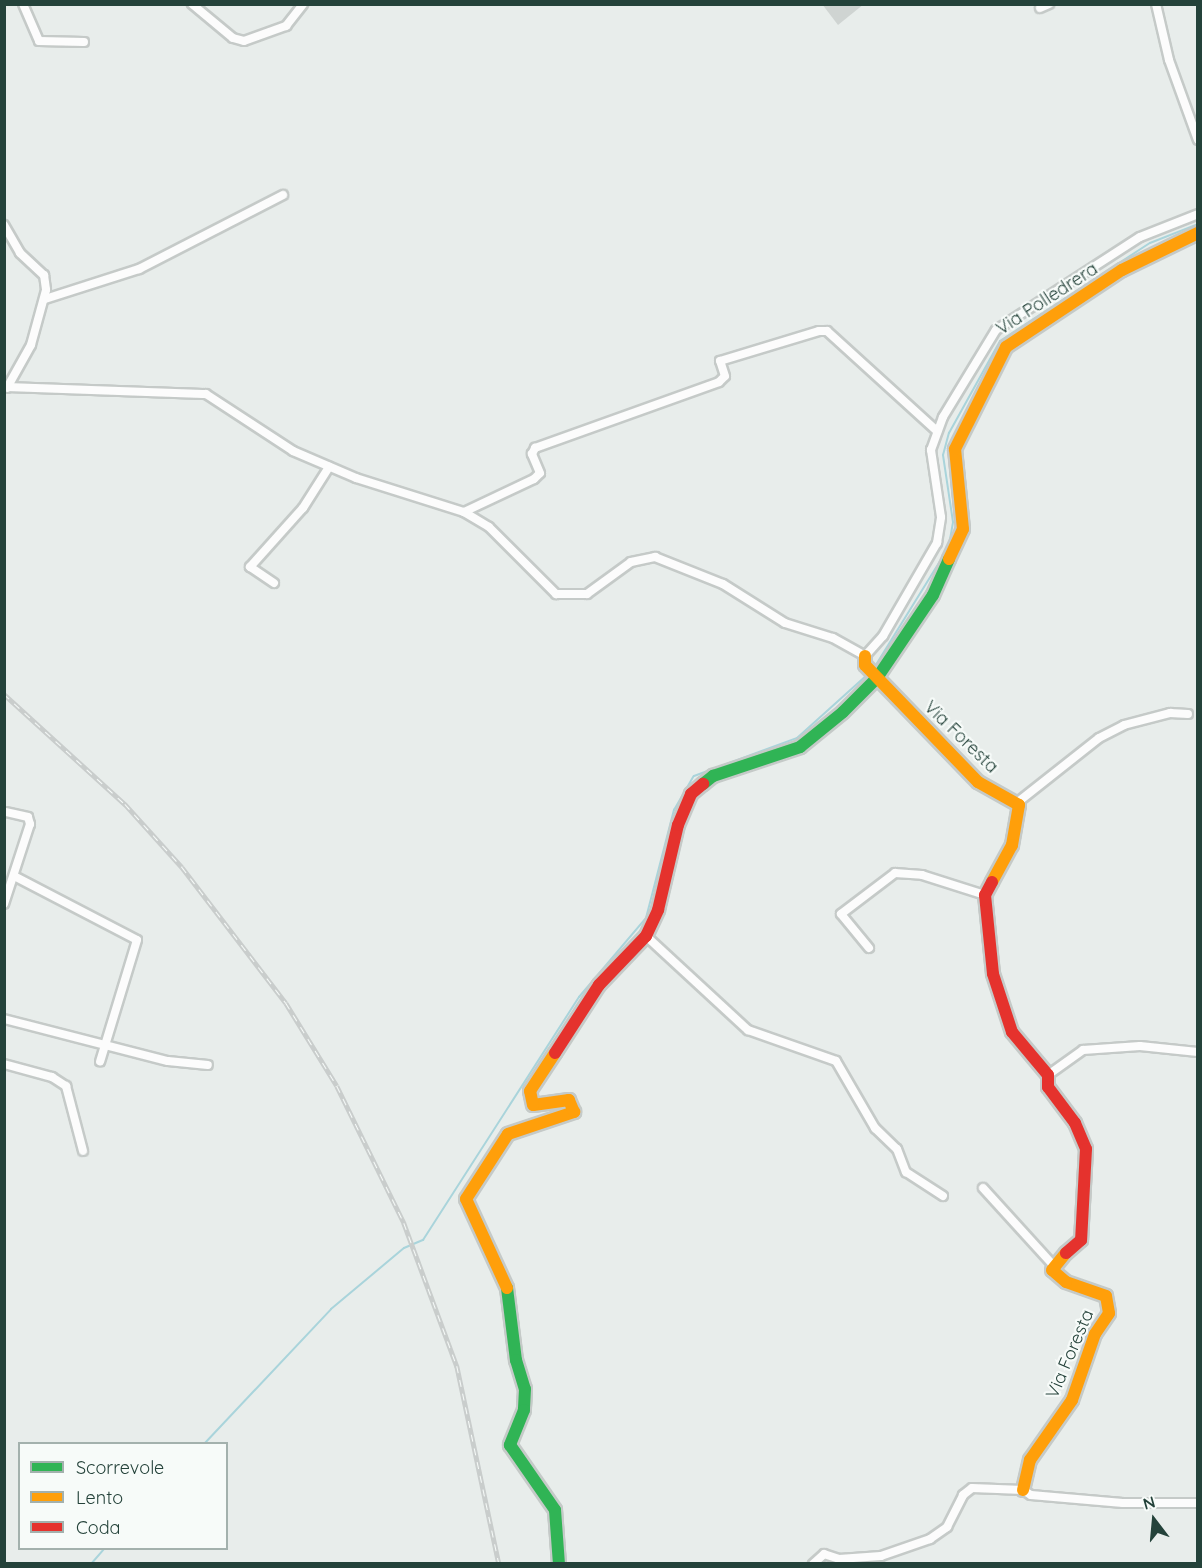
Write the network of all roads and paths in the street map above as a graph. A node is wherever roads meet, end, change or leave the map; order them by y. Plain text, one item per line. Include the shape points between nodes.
1 (23, 4) edge
2 (192, 4) edge
3 (303, 4) edge
4 (1049, 4) edge
5 (1156, 4) edge
6 (1040, 8) dead end
7 (84, 42) dead end
8 (1197, 140) edge
9 (283, 195) dead end
10 (1197, 214) edge
11 (4, 225) edge
12 (1197, 233) edge
13 (45, 299) junction
14 (6, 387) edge
15 (937, 431) junction
16 (329, 467) junction
17 (464, 512) junction
18 (274, 583) dead end
19 (865, 661) junction
20 (875, 677) junction
21 (1188, 714) dead end
22 (1018, 802) junction
23 (7, 812) dead end
24 (16, 877) junction
25 (985, 895) junction
26 (4, 904) edge
27 (646, 936) junction
28 (869, 948) dead end
29 (4, 1019) edge
30 (105, 1044) junction
31 (1197, 1052) edge
32 (100, 1062) dead end
33 (4, 1064) edge
34 (208, 1065) dead end
35 (1048, 1074) junction
36 (83, 1151) dead end
37 (982, 1188) dead end
38 (943, 1196) dead end
39 (1053, 1265) junction
40 (1023, 1490) junction
41 (1197, 1503) edge
42 (559, 1563) edge
43 (813, 1563) edge

1 - 7 street via 39,41
2 - 3 street via 233,38 244,41 286,26
4 - 6 street
5 - 8 street via 1168,60
9 - 13 street via 139,269
10 - 15 street, Via Polledrera via 1140,237 996,330
11 - 13 street via 20,253 44,275
12 - 20 street via 1102,282 1016,336 999,356 955,449 963,529 950,563
13 - 14 street via 31,345
14 - 16 street via 206,394 293,451
15 - 17 street via 827,331 819,331 720,361 725,376 719,382 535,448 532,454 540,473 534,479
15 - 19 street, Via Polledrera via 932,464 942,529 913,587
16 - 17 street
16 - 18 street via 303,508 249,567
17 - 19 street via 489,527 555,594 587,594 631,562 655,557 723,584 785,623 832,638
19 - 20 street, Via Foresta
20 - 22 street, Via Foresta via 978,782
20 - 27 street via 800,747 713,776 695,789 682,812 658,910
21 - 22 street via 1170,712 1124,725 1099,738
22 - 25 street via 1012,845
23 - 24 street via 28,817 30,824
24 - 26 street
24 - 30 street via 137,940
25 - 28 street via 922,875 895,873 841,914
25 - 35 street via 993,974 1012,1032
27 - 38 street via 748,1030 836,1061 875,1128 897,1149 906,1172
27 - 42 street via 599,985 530,1091 532,1106 569,1100 574,1112 508,1134 466,1199 507,1285 516,1360 525,1389 524,1410 510,1445 555,1510
29 - 30 street
30 - 32 street
30 - 34 street via 168,1061
31 - 35 street via 1140,1046 1083,1050
33 - 36 street via 52,1077 66,1086
35 - 39 street via 1048,1086 1075,1123 1086,1149 1081,1240
37 - 39 street
39 - 40 street, Via Foresta via 1053,1272 1066,1282 1106,1296 1109,1313 1095,1334 1072,1400 1030,1460
40 - 41 street via 1031,1495 1123,1503
40 - 43 street via 967,1491 947,1527 908,1550 838,1559 824,1554

